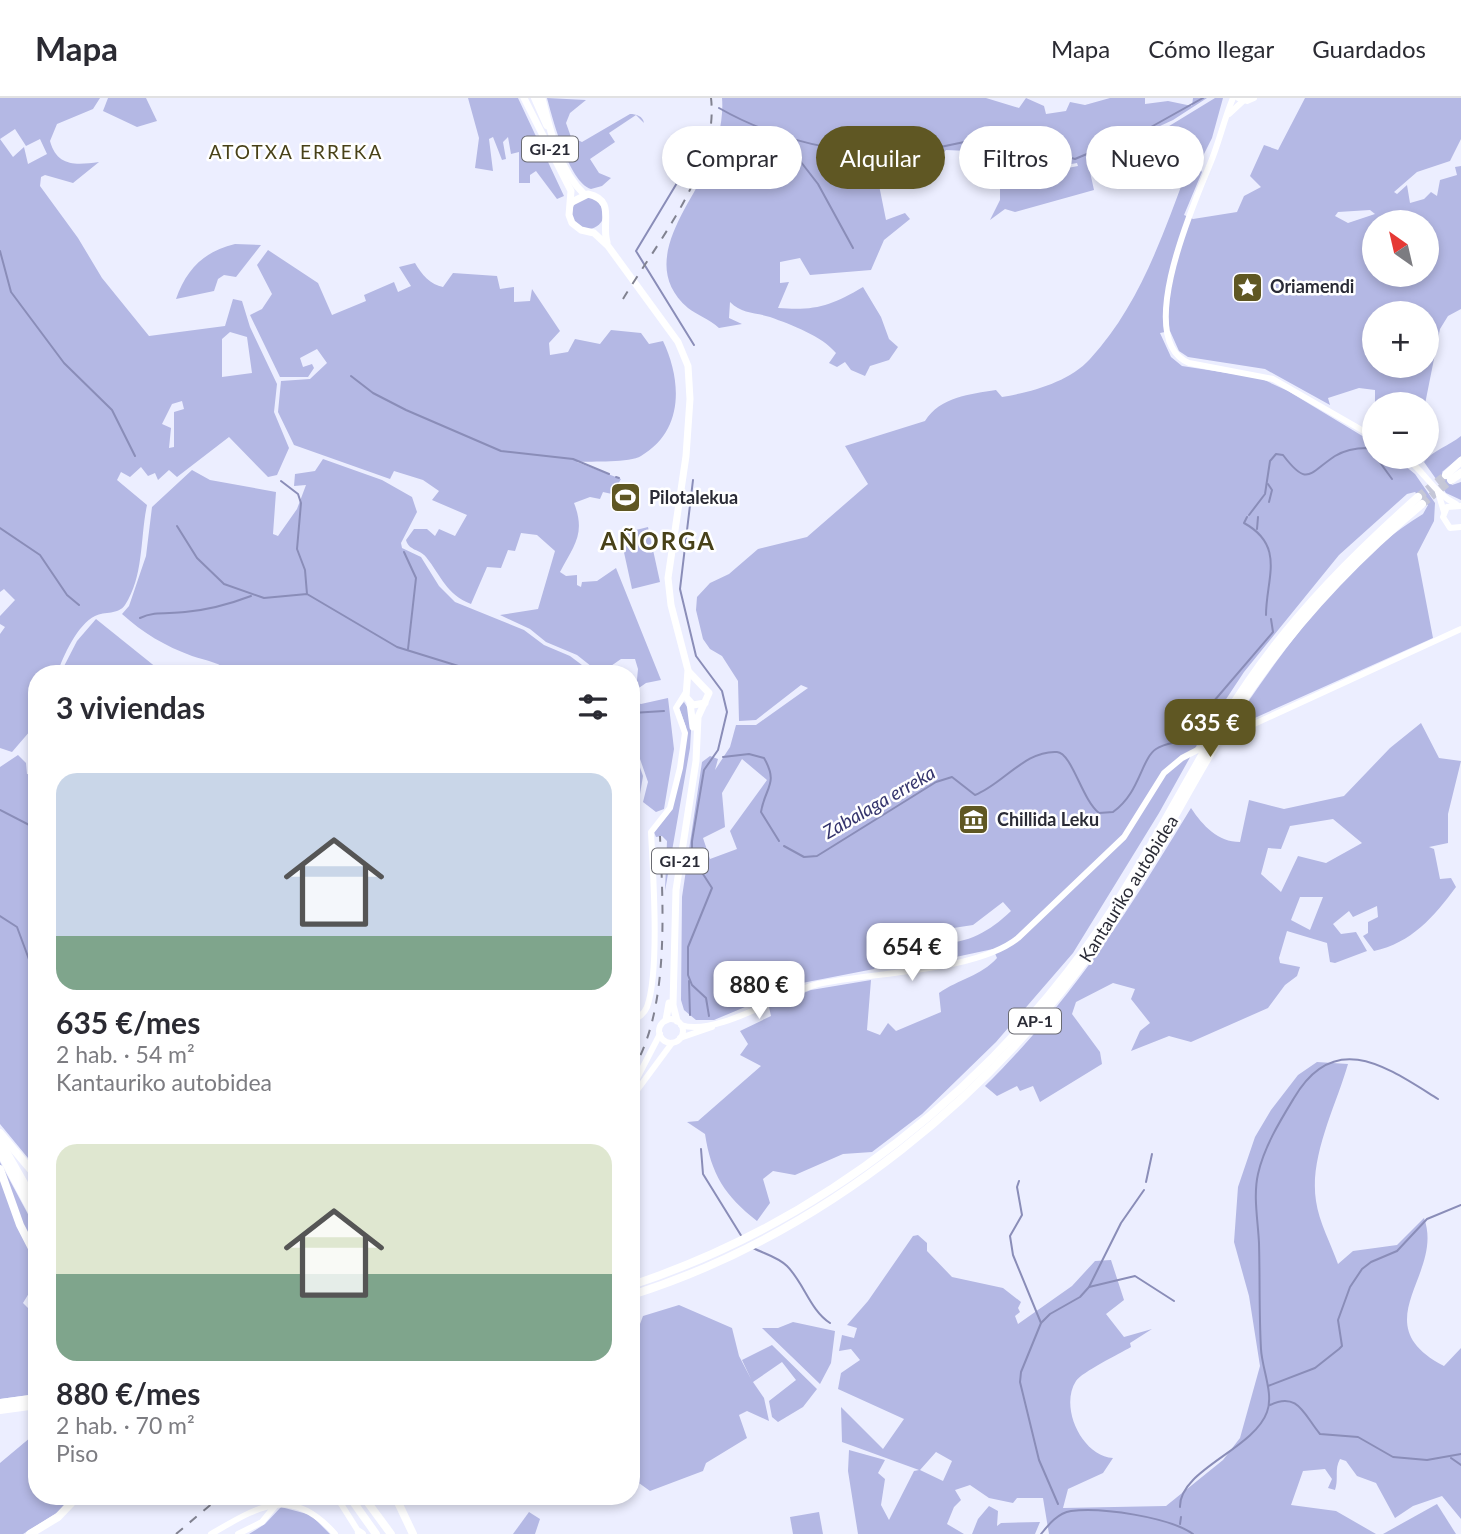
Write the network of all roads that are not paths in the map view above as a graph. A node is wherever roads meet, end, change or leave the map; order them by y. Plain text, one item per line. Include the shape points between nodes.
1 (524, 98) edge
2 (535, 98) edge
3 (542, 98) edge
4 (1233, 98) edge
5 (1254, 98) edge
6 (1241, 99) edge
7 (1228, 116) junction
8 (547, 125) junction
9 (584, 194) junction
10 (572, 202) junction
11 (604, 223) junction
12 (590, 231) junction
13 (608, 246) junction
14 (1362, 430) edge
15 (1461, 463) edge
16 (1420, 469) edge
17 (1461, 473) edge
18 (1438, 492) junction
19 (1459, 505) edge
20 (1444, 512) junction
21 (1457, 528) edge
22 (1461, 534) edge
23 (1460, 631) edge
24 (688, 670) junction
25 (701, 683) junction
26 (687, 690) junction
27 (686, 701) junction
28 (705, 703) junction
29 (640, 1016) edge
30 (730, 1018) junction
31 (666, 1020) junction
32 (679, 1023) junction
33 (660, 1034) junction
34 (680, 1038) junction
35 (672, 1042) junction
36 (640, 1074) edge
37 (640, 1086) edge
38 (0, 1133) edge
39 (0, 1141) edge
40 (0, 1152) edge
41 (28, 1166) edge
42 (0, 1169) edge
43 (28, 1190) edge
44 (28, 1204) edge
45 (781, 1223) junction
46 (28, 1241) edge
47 (712, 1258) junction
48 (640, 1282) edge
49 (640, 1291) edge
50 (28, 1399) edge
51 (0, 1404) edge
52 (28, 1406) edge
53 (0, 1410) edge
54 (69, 1505) edge
55 (268, 1505) edge
56 (276, 1505) edge
57 (277, 1505) edge
58 (342, 1505) edge
59 (357, 1505) edge
60 (370, 1505) edge
61 (399, 1505) edge
62 (360, 1533) edge
63 (30, 1534) edge
64 (211, 1534) edge
65 (238, 1534) edge
66 (335, 1534) edge
67 (378, 1534) edge
68 (391, 1534) edge
69 (413, 1534) edge

1 - 10 main road, GI-21
2 - 8 highway, GI-21
3 - 8 main road, GI-21
4 - 7 main road
5 - 6 main road
6 - 7 main road
7 - 14 main road via 1176,251 1166,325 1171,348 1189,363 1273,379
8 - 9 main road, GI-21 via 571,178
9 - 10 main road
9 - 11 main road via 603,201
10 - 12 main road via 572,223
11 - 12 main road
11 - 13 main road, GI-21
12 - 13 main road, GI-21
13 - 24 main road, GI-21 via 678,342 688,366 686,456 668,578
15 - 17 highway via 1449,477
16 - 18 main road
18 - 19 main road
18 - 20 main road
19 - 20 main road
20 - 21 main road via 1446,525
21 - 22 main road
23 - 30 main road via 1182,758 1164,773 1117,844 1001,950 974,959 818,984
24 - 25 main road
24 - 26 main road, GI-21
25 - 26 main road
25 - 28 main road, GI-21 via 708,690
26 - 27 main road, GI-21
27 - 28 main road via 699,706
27 - 29 main road via 676,708 685,733 670,807 651,832 652,960 649,998
27 - 31 main road, GI-21 via 692,756 672,897
28 - 32 main road, GI-21 via 698,718 675,901 673,1005
30 - 32 main road via 700,1027
30 - 34 main road
31 - 32 main road
31 - 33 main road
32 - 34 main road
33 - 35 main road
33 - 36 main road
34 - 35 main road
35 - 37 main road
38 - 41 highway
39 - 43 highway
40 - 44 highway
42 - 46 highway
45 - 45 highway, Kantauriko autobidea / AP-1 via 828,1202 923,1130 1035,1021 1108,927 1254,684 1307,615 1420,500 1355,554 1302,611 1249,680 1103,923 1024,1024 919,1125
45 - 47 highway, Kantauriko autobidea / AP-1
47 - 48 highway, Kantauriko autobidea / AP-1
47 - 49 highway, Kantauriko autobidea / AP-1
50 - 51 highway
52 - 53 highway
54 - 63 highway
55 - 64 main road
56 - 65 main road via 268,1516
57 - 66 main road via 309,1512
58 - 62 main road
59 - 67 highway
60 - 68 highway
61 - 69 highway

